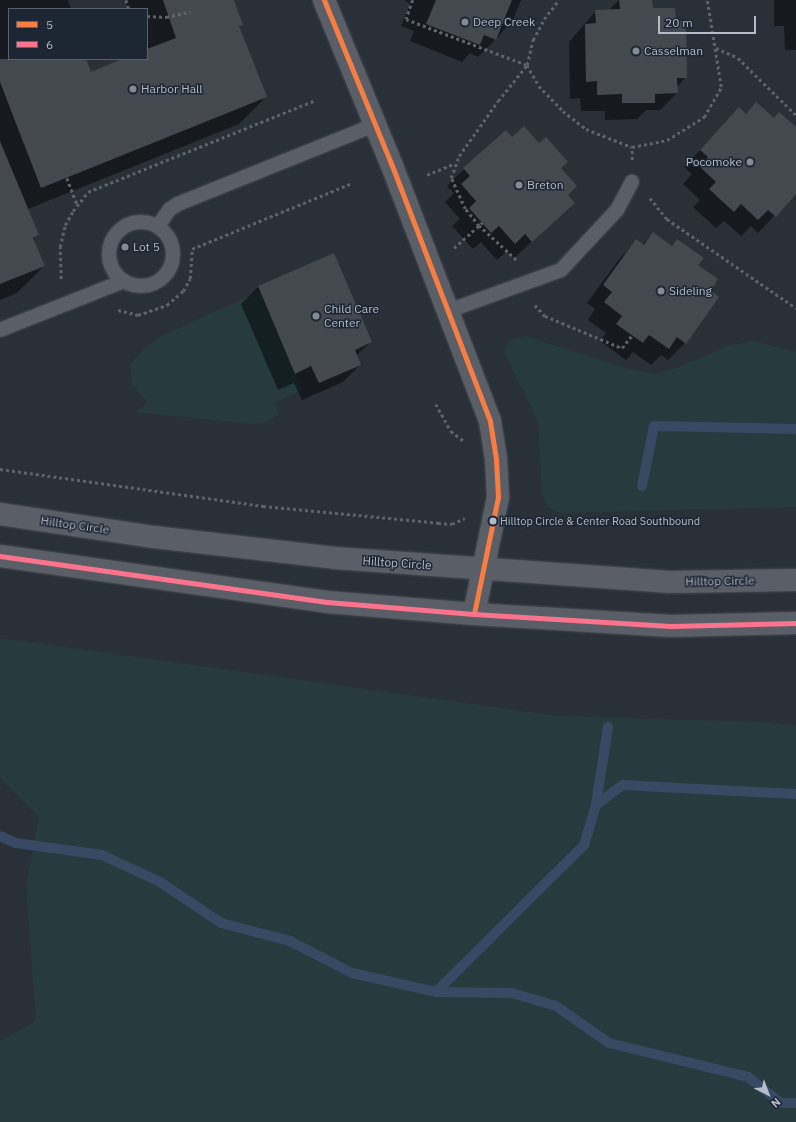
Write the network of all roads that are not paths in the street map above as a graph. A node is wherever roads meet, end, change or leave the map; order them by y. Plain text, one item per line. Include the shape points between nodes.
1 (324, 0) edge
2 (375, 125) junction
3 (632, 182) road end
4 (158, 226) junction
5 (124, 281) junction
6 (448, 311) junction
7 (0, 330) edge
8 (0, 514) edge
9 (0, 556) edge
10 (484, 570) junction
11 (796, 580) edge
12 (474, 614) junction
13 (796, 623) edge

1 - 2 street
2 - 4 lane via 178,204 170,209
2 - 6 street
3 - 6 lane via 617,210 561,270
4 - 5 lane via 167,235 172,246 173,259 168,270 160,280 148,285
4 - 5 lane via 134,222 122,227 114,236 109,248 110,261 115,272
5 - 7 lane
6 - 10 street via 490,421 496,459 498,497
8 - 10 street, Hilltop Circle via 154,537 327,557
9 - 12 street via 327,602
10 - 11 street, Hilltop Circle via 670,582
10 - 12 street
12 - 13 street via 671,626

